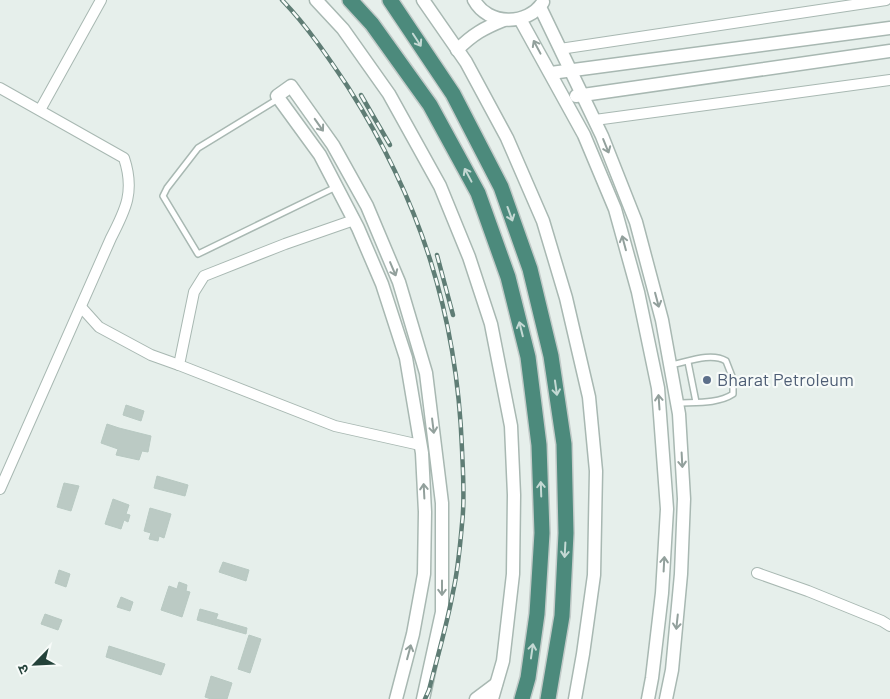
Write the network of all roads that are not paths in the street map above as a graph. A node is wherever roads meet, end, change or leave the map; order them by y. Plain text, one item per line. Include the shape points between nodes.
1 (101, 0) edge
2 (316, 0) edge
3 (350, 0) edge
4 (390, 0) edge
5 (423, 0) edge
6 (474, 0) edge
7 (886, 0) edge
8 (542, 4) edge
9 (520, 19) junction
10 (504, 20) junction
11 (890, 28) edge
12 (560, 49) junction
13 (457, 50) junction
14 (890, 51) edge
15 (570, 70) junction
16 (551, 73) junction
17 (890, 80) edge
18 (0, 88) edge
19 (582, 94) junction
20 (564, 98) junction
21 (279, 99) junction
22 (40, 110) junction
23 (595, 120) junction
24 (336, 187) junction
25 (354, 220) junction
26 (81, 307) junction
27 (688, 362) junction
28 (179, 365) junction
29 (670, 365) junction
30 (696, 402) junction
31 (677, 403) junction
32 (681, 441) junction
33 (662, 442) junction
34 (420, 445) junction
35 (0, 489) edge
36 (756, 573) dead end
37 (890, 626) edge
38 (578, 682) junction
39 (496, 684) junction
40 (396, 699) edge
41 (423, 699) edge
42 (476, 699) edge
43 (492, 699) edge
44 (522, 699) edge
45 (548, 699) edge
46 (575, 699) edge
47 (583, 699) edge
48 (648, 699) edge
49 (666, 699) edge

1 - 22 street
2 - 39 street via 343,28 389,94 435,178 491,324 511,426 514,495 513,574 503,661
44 -> 3 highway via 537,614 542,533 540,445 528,357 508,277 478,193 430,105 372,24
4 -> 45 highway via 452,94 500,187 530,269 551,356 564,444 566,533 562,616
5 - 13 street
6 - 10 street via 489,15
7 - 12 street
8 - 9 street
8 - 12 street
9 - 10 street
16 -> 9 street
10 - 13 street via 481,29
11 - 15 street
12 - 15 street
13 - 38 street via 507,138 543,221 566,298 588,397 596,471 594,575
14 - 19 street
15 - 16 street
15 - 19 street
16 - 20 street
17 - 23 street
18 - 22 street
19 - 20 street
19 - 23 street
33 -> 20 street via 658,388 638,292 615,209 584,134
21 - 24 street via 320,155
21 - 24 lane via 198,148 167,188 164,196 191,245 198,254
21 -> 41 street via 276,96 291,86 333,145 367,206 399,282 426,373 442,503 442,612
22 - 26 street via 124,158 128,171 126,210
23 -> 29 street via 636,222 662,320
24 - 25 street
25 - 28 street via 204,276 194,292
25 - 34 street via 382,284 406,358
26 - 28 street via 99,327 152,356
26 - 35 street
27 - 29 lane
27 - 30 lane
27 - 30 lane via 721,358 726,360 733,379 733,394 727,398
28 - 34 street via 335,426
29 - 31 street
30 - 31 lane
31 - 32 street
32 - 33 street
32 -> 49 street via 684,499 681,574 672,670
48 -> 33 street via 662,593 667,509
40 -> 34 street via 424,574 425,512
36 - 37 street
38 - 46 street
38 - 47 street
39 - 42 street
39 - 43 street

